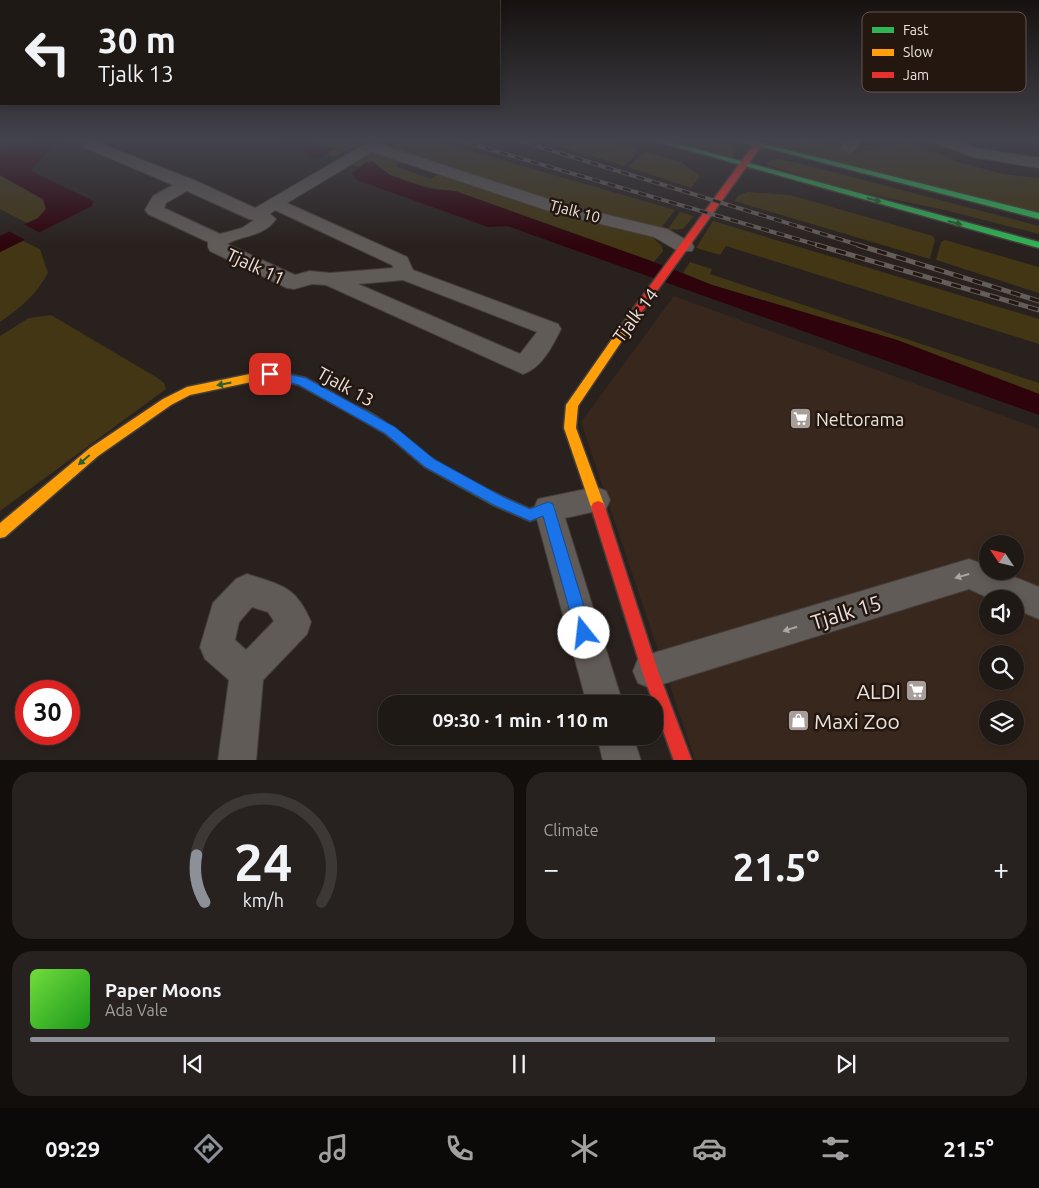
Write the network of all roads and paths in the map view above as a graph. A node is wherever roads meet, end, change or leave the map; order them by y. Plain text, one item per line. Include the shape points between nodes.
1 (165, 174) edge
2 (325, 174) edge
3 (456, 174) edge
4 (735, 174) edge
5 (780, 174) edge
6 (875, 174) edge
7 (188, 184) junction
8 (266, 212) junction
9 (1039, 216) edge
10 (218, 240) junction
11 (1039, 246) edge
12 (684, 247) junction
13 (405, 274) junction
14 (330, 279) junction
15 (596, 500) junction
16 (548, 508) junction
17 (0, 532) edge
18 (1039, 603) edge
19 (650, 670) junction
20 (247, 673) dead end
21 (602, 695) edge
22 (618, 745) edge
23 (237, 760) edge
24 (622, 760) edge
25 (684, 760) edge

1 - 7 street
2 - 8 street, Tjalk 10
3 - 12 street, Tjalk 10 via 561,209 660,233
4 - 12 street, Tjalk 14
5 -> 11 street
6 - 9 street
7 - 8 street
7 - 10 street, Tjalk 11 via 159,200 154,210
8 - 10 street, Tjalk 11 via 248,232
8 - 13 street via 400,261
10 - 14 street, Tjalk 11 via 217,248 294,284 310,277
12 - 15 street, Tjalk 14 via 572,405 570,428
13 - 14 street
13 - 14 street via 550,329 546,346 523,365
15 - 16 street
15 - 19 street, Tjalk 14
16 -> 17 street, Tjalk 13 via 530,515 498,501 429,463 390,431 302,381 270,374 186,391 167,402 94,452
16 - 21 street
18 -> 19 street, Tjalk 15 via 969,574
19 - 25 street, Tjalk 14
20 - 23 street
22 - 24 street

